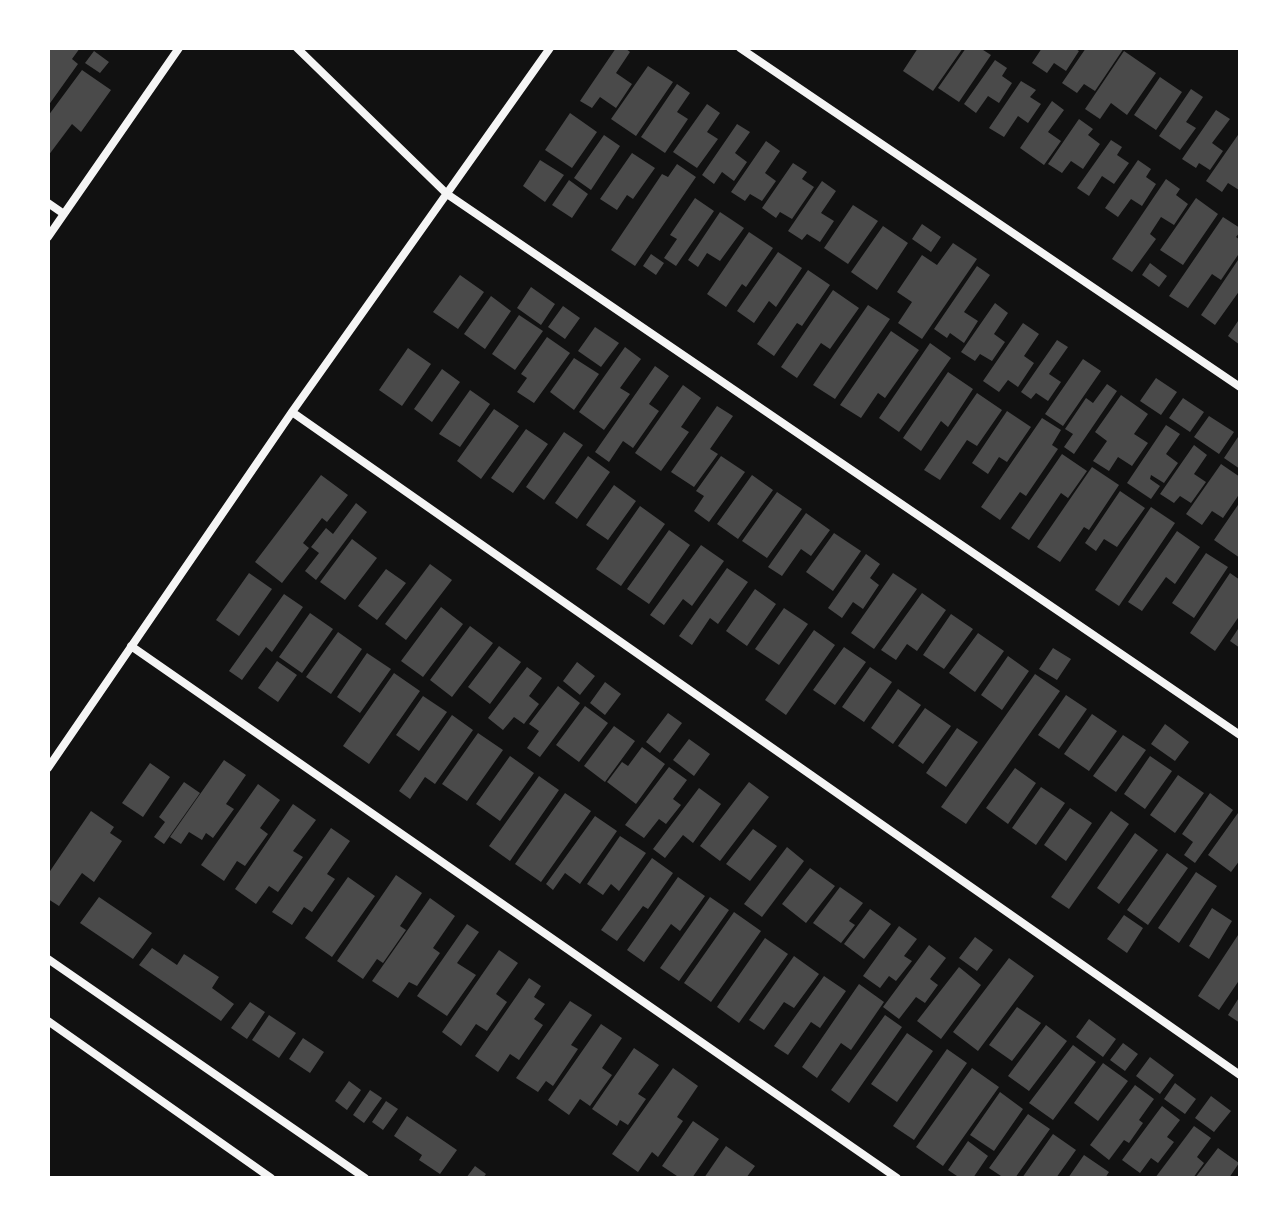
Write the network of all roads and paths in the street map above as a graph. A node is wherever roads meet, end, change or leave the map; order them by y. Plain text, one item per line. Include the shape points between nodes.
1 (179, 48) edge
2 (297, 48) edge
3 (550, 48) edge
4 (740, 48) edge
5 (447, 194) junction
6 (48, 203) edge
7 (64, 214) junction
8 (48, 237) edge
9 (1240, 387) edge
10 (292, 412) junction
11 (131, 646) junction
12 (1240, 735) edge
13 (48, 768) edge
14 (48, 959) edge
15 (48, 1021) edge
16 (1240, 1075) edge
17 (271, 1178) edge
18 (365, 1178) edge
19 (897, 1178) edge

1 - 7 street
2 - 5 street
3 - 5 street
4 - 9 street
5 - 10 street
5 - 12 street
6 - 7 street
7 - 8 street
10 - 11 street
10 - 16 street
11 - 13 street
11 - 19 street
14 - 18 street
15 - 17 street

